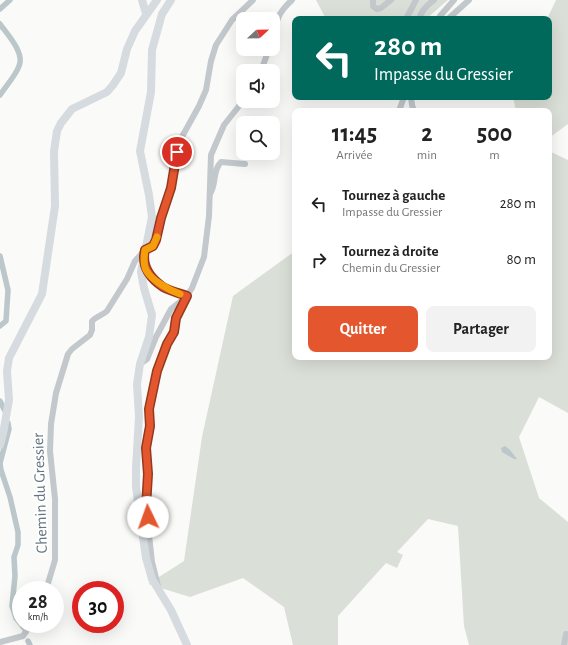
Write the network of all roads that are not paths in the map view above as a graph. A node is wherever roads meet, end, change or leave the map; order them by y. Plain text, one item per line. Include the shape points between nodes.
1 (142, 0) edge
2 (157, 0) edge
3 (171, 0) edge
4 (253, 0) edge
5 (292, 0) edge
6 (373, 0) edge
7 (391, 0) edge
8 (416, 0) edge
9 (434, 0) edge
10 (454, 0) edge
11 (469, 0) edge
12 (280, 13) edge
13 (146, 14) junction
14 (408, 16) edge
15 (420, 16) edge
16 (440, 16) edge
17 (451, 16) edge
18 (237, 108) edge
19 (245, 164) dead end
20 (209, 196) junction
21 (144, 254) junction
22 (187, 296) junction
23 (140, 364) junction
24 (0, 446) edge
25 (49, 581) edge
26 (159, 591) junction
27 (25, 633) edge
28 (566, 634) dead end
29 (0, 642) edge
30 (187, 645) edge
31 (564, 645) edge

1 - 13 main road
2 - 13 main road
3 - 21 main road via 162,14 152,50 151,92 140,150 152,217
4 - 21 street, Chemin du Gressier via 232,20 216,45 206,90 178,144 171,188 156,240
5 - 12 street
6 - 7 street via 373,6 377,9
8 - 14 street
9 - 15 street
10 - 16 street
11 - 17 street
13 - 24 main road via 131,38 121,73 114,85 107,92 72,109 57,131 54,151 55,206 42,294 9,358 9,400
18 - 20 street via 224,125 211,156
19 - 20 street via 221,162 216,168 214,188
20 - 22 street via 204,257
21 - 22 street via 146,270 159,283
21 - 23 main road via 141,272 152,315 149,336
21 - 25 street, Chemin du Gressier via 135,261 107,311 92,321 90,335 70,352 56,393 50,435 55,560
22 - 23 street via 171,309 147,359
22 - 26 street via 176,318 174,332 157,371 149,409 146,507 152,562
23 - 26 main road via 137,384 139,417 136,487 146,558 152,579
26 - 30 main road
27 - 29 street via 23,636
28 - 31 street

